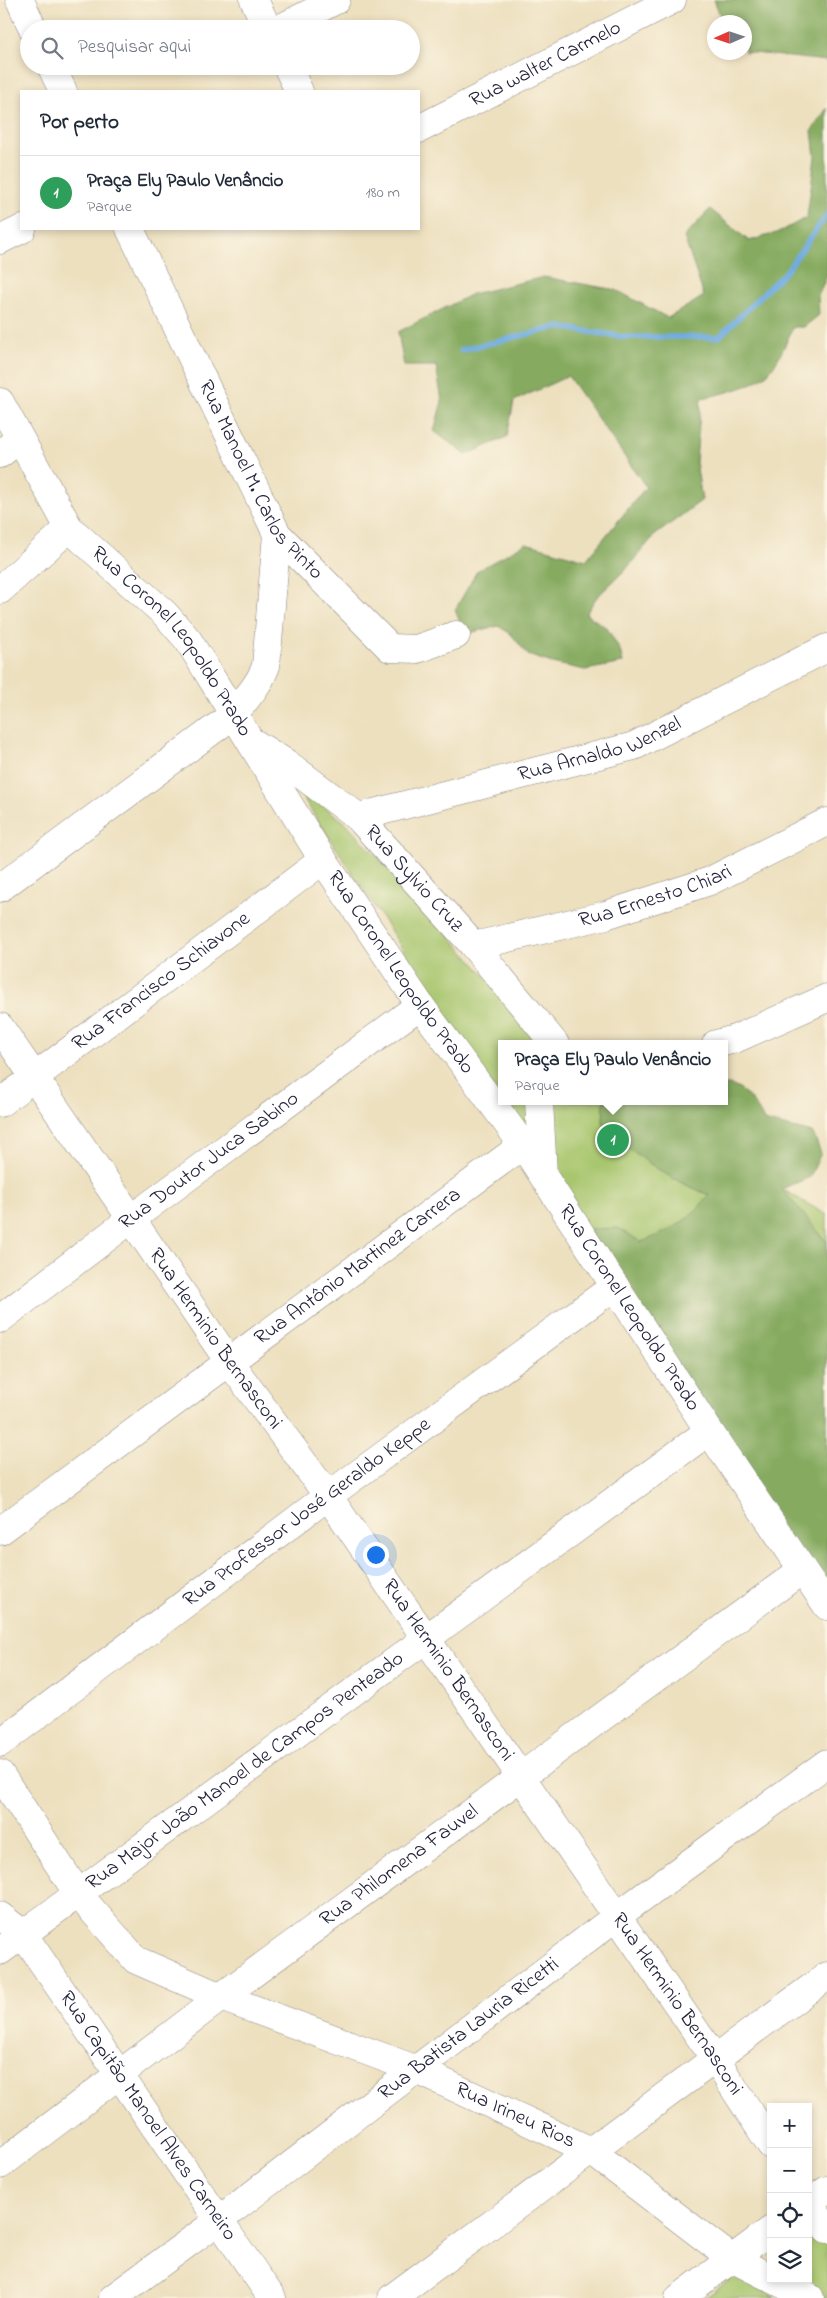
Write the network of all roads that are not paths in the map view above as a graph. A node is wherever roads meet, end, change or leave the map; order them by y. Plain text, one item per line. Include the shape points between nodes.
1 (20, 0) edge
2 (254, 0) edge
3 (336, 0) edge
4 (672, 0) edge
5 (30, 20) edge
6 (264, 20) edge
7 (297, 20) edge
8 (55, 75) edge
9 (63, 90) edge
10 (420, 128) edge
11 (20, 230) edge
12 (130, 230) edge
13 (0, 240) edge
14 (0, 402) edge
15 (10, 446) edge
16 (69, 528) junction
17 (277, 534) junction
18 (0, 590) edge
19 (456, 635) dead end
20 (827, 648) edge
21 (233, 715) junction
22 (248, 740) junction
23 (358, 818) junction
24 (827, 822) edge
25 (323, 860) junction
26 (0, 888) edge
27 (474, 946) junction
28 (827, 998) edge
29 (420, 1005) junction
30 (0, 1027) edge
31 (536, 1033) edge
32 (548, 1040) edge
33 (728, 1041) edge
34 (34, 1077) junction
35 (0, 1103) edge
36 (539, 1105) edge
37 (522, 1145) junction
38 (544, 1177) junction
39 (131, 1219) junction
40 (616, 1286) junction
41 (0, 1319) edge
42 (230, 1363) junction
43 (709, 1431) junction
44 (328, 1496) junction
45 (0, 1531) edge
46 (802, 1570) junction
47 (827, 1606) edge
48 (426, 1639) junction
49 (0, 1743) edge
50 (827, 1763) edge
51 (0, 1774) edge
52 (522, 1778) junction
53 (78, 1894) junction
54 (0, 1916) edge
55 (618, 1916) junction
56 (23, 1934) junction
57 (0, 1951) edge
58 (827, 1976) edge
59 (221, 1997) junction
60 (715, 2059) junction
61 (416, 2069) junction
62 (119, 2075) junction
63 (767, 2139) edge
64 (591, 2151) junction
65 (0, 2165) edge
66 (827, 2190) edge
67 (812, 2200) edge
68 (812, 2208) edge
69 (218, 2221) junction
70 (827, 2229) edge
71 (767, 2233) edge
72 (731, 2258) junction
73 (767, 2276) edge
74 (780, 2283) edge
75 (113, 2298) edge
76 (272, 2298) edge
77 (392, 2298) edge
78 (679, 2298) edge
79 (810, 2298) edge

1 - 5 street
2 - 6 street
3 - 7 street
4 - 10 street, Rua walter Carmelo
8 - 9 street
11 - 13 street
12 - 17 street, Rua Manoel M. Carlos Pinto
14 - 15 street, Rua Coronel Leopoldo Prado
15 - 16 street, Rua Coronel Leopoldo Prado
16 - 18 street
16 - 21 street, Rua Coronel Leopoldo Prado via 188,640
17 - 19 street, Rua Manoel M. Carlos Pinto via 390,648 417,649
17 - 21 street via 266,666 260,680
20 - 23 street, Rua Arnaldo Wenzel via 634,746
21 - 22 street, Rua Coronel Leopoldo Prado
21 - 26 street
22 - 23 street, Rua Sylvio Cruz via 286,763
22 - 25 street, Rua Coronel Leopoldo Prado
23 - 27 street, Rua Sylvio Cruz
24 - 27 street, Rua Ernesto Chiari via 710,881 606,915
25 - 29 street, Rua Coronel Leopoldo Prado
25 - 34 street, Rua Francisco Schiavone
27 - 31 street, Rua Sylvio Cruz
28 - 33 street
29 - 37 street, Rua Coronel Leopoldo Prado
29 - 39 street, Rua Doutor Juca Sabino
30 - 34 street, Rua Herminio Bernasconi
31 - 32 street, Rua Sylvio Cruz
34 - 35 street, Rua Francisco Schiavone
34 - 39 street, Rua Herminio Bernasconi
36 - 38 street
37 - 38 street, Rua Coronel Leopoldo Prado
37 - 42 street, Rua Antônio Martinez Carrera
38 - 40 street, Rua Coronel Leopoldo Prado
39 - 41 street, Rua Doutor Juca Sabino
39 - 42 street, Rua Herminio Bernasconi
40 - 43 street, Rua Coronel Leopoldo Prado
40 - 44 street, Rua Professor José Geraldo Keppe
42 - 44 street, Rua Herminio Bernasconi
42 - 45 street, Rua Antônio Martinez Carrera
43 - 46 street, Rua Coronel Leopoldo Prado
43 - 48 street, Rua Major João Manoel de Campos Penteado
44 - 48 street, Rua Herminio Bernasconi
44 - 49 street, Rua Professor José Geraldo Keppe
46 - 47 street, Rua Coronel Leopoldo Prado
46 - 52 street, Rua Philomena Fauvel
48 - 52 street, Rua Herminio Bernasconi
48 - 53 street, Rua Major João Manoel de Campos Penteado
50 - 55 street, Rua Batista Lauria Ricetti
51 - 53 street
52 - 55 street, Rua Herminio Bernasconi
52 - 59 street, Rua Philomena Fauvel
53 - 56 street, Rua Major João Manoel de Campos Penteado
53 - 59 street, Rua Irineu Rios via 136,1960
54 - 56 street
55 - 60 street, Rua Herminio Bernasconi
55 - 61 street, Rua Batista Lauria Ricetti
56 - 57 street, Rua Major João Manoel de Campos Penteado
56 - 62 street, Rua Capitão Manoel Alves Carneiro
58 - 60 street
59 - 61 street, Rua Irineu Rios
59 - 62 street, Rua Philomena Fauvel
60 - 63 street, Rua Herminio Bernasconi
60 - 64 street
61 - 64 street, Rua Irineu Rios
61 - 69 street, Rua Batista Lauria Ricetti
62 - 65 street, Rua Philomena Fauvel
62 - 69 street, Rua Capitão Manoel Alves Carneiro
64 - 72 street, Rua Irineu Rios
64 - 77 street
66 - 67 street
68 - 70 street
69 - 75 street, Rua Batista Lauria Ricetti
69 - 76 street, Rua Capitão Manoel Alves Carneiro
71 - 72 street
72 - 73 street, Rua Irineu Rios
72 - 78 street
74 - 79 street, Rua Irineu Rios

